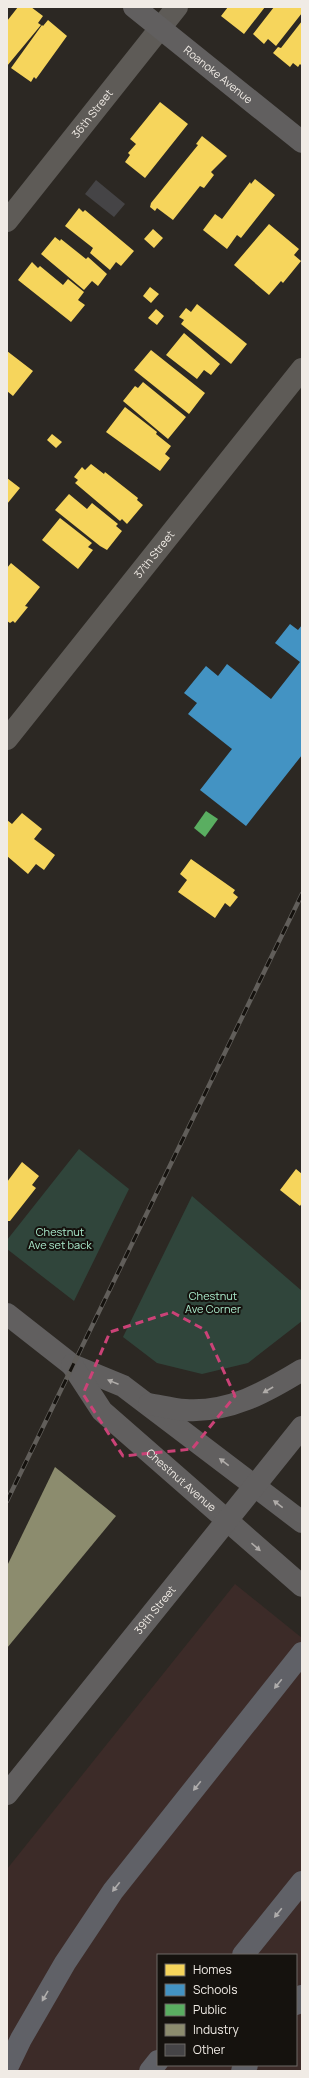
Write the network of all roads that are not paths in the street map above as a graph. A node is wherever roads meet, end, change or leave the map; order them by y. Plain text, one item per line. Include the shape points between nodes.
1 (134, 7) edge
2 (177, 7) edge
3 (160, 28) junction
4 (302, 142) edge
5 (7, 221) edge
6 (302, 369) edge
7 (7, 739) edge
8 (7, 1314) edge
9 (72, 1366) junction
10 (302, 1370) edge
11 (146, 1404) junction
12 (302, 1427) edge
13 (255, 1486) junction
14 (227, 1521) junction
15 (302, 1522) edge
16 (302, 1586) edge
17 (302, 1653) edge
18 (7, 1794) edge
19 (302, 1882) edge
20 (244, 1954) edge
21 (157, 2062) edge
22 (7, 2068) edge
23 (150, 2071) edge

1 - 3 main road, Roanoke Avenue
2 - 3 street, 36th Street
3 - 4 main road, Roanoke Avenue
3 - 5 street, 36th Street
6 - 7 street, 37th Street
8 - 9 main road, Chestnut Avenue
11 -> 9 main road, Chestnut Avenue via 123,1386
9 - 14 main road, Chestnut Avenue via 102,1411
10 -> 11 main road via 264,1392 239,1403 216,1409 185,1410
13 -> 11 main road, Chestnut Avenue
12 - 13 main road, 39th Street
13 - 14 main road, 39th Street
15 -> 13 main road, Chestnut Avenue
14 -> 16 main road, Chestnut Avenue
14 - 18 main road, 39th Street
17 -> 22 highway via 113,1891 65,1963 20,2039
19 -> 20 highway
21 - 23 highway

